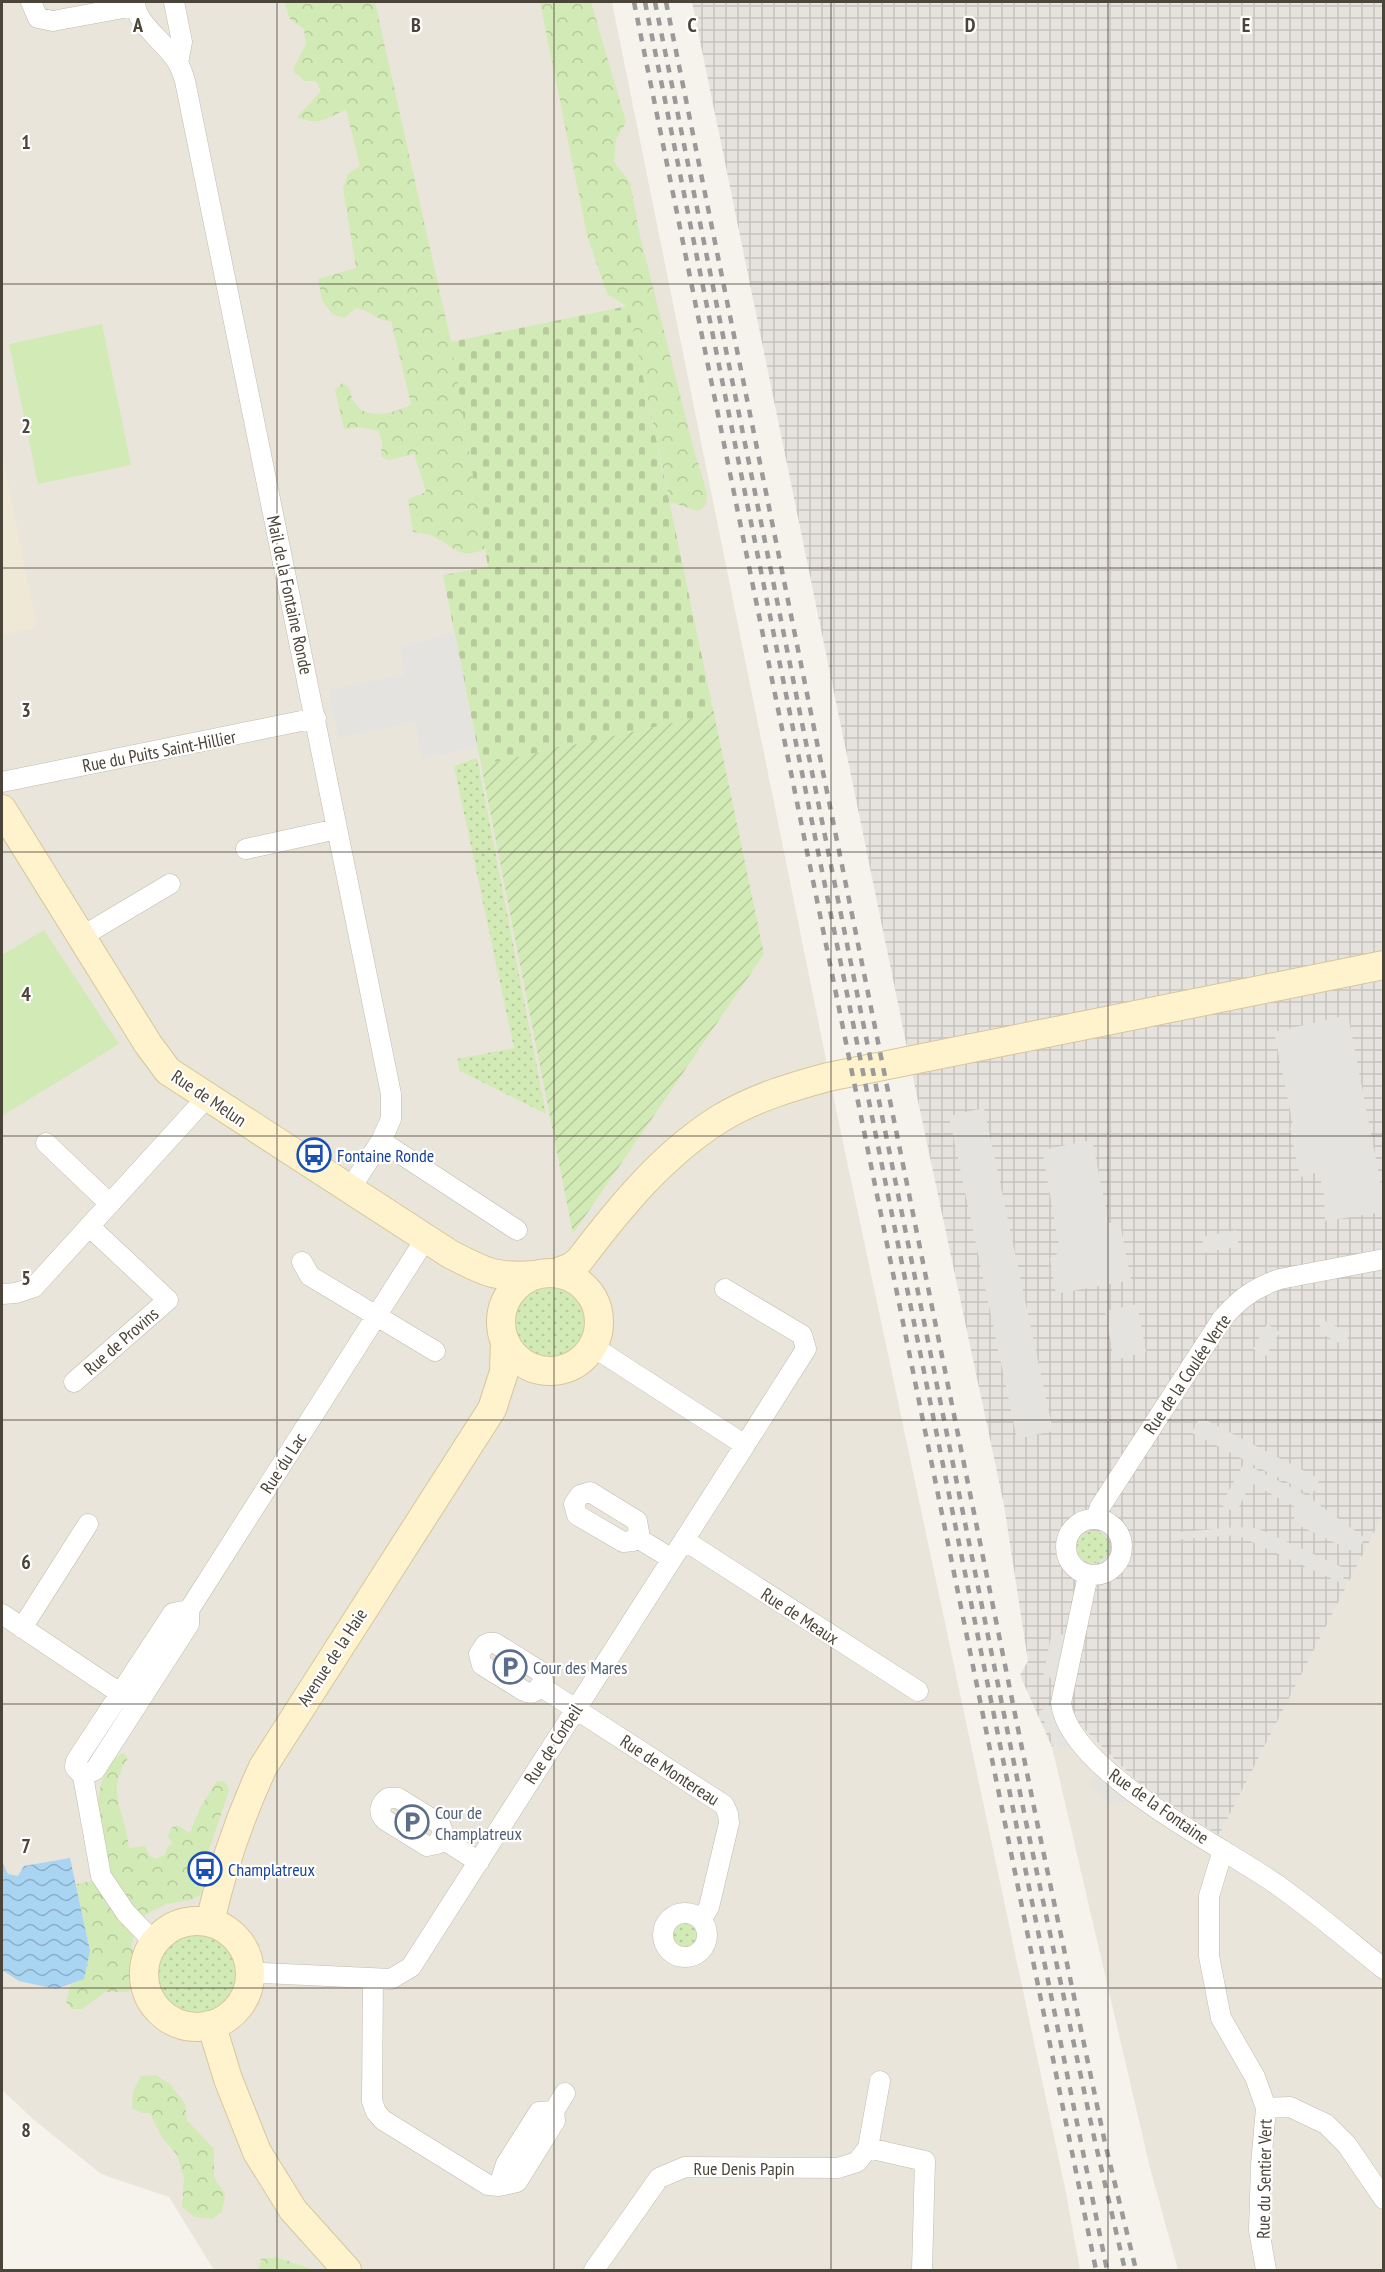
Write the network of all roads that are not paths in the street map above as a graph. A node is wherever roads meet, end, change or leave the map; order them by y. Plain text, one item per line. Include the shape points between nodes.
1 (31, 2) edge
2 (174, 2) edge
3 (134, 4) edge
4 (178, 63) junction
5 (316, 718) junction
6 (2, 783) edge
7 (2, 809) edge
8 (337, 829) junction
9 (246, 849) dead end
10 (170, 884) dead end
11 (81, 937) junction
12 (1383, 965) edge
13 (207, 1097) junction
14 (381, 1141) junction
15 (46, 1143) dead end
16 (653, 1170) junction
17 (350, 1189) junction
18 (110, 1204) junction
19 (89, 1227) junction
20 (517, 1230) dead end
21 (426, 1238) junction
22 (450, 1254) junction
23 (1383, 1259) edge
24 (302, 1262) dead end
25 (545, 1274) junction
26 (725, 1289) dead end
27 (2, 1294) edge
28 (377, 1316) junction
29 (599, 1319) junction
30 (503, 1335) junction
31 (592, 1347) junction
32 (435, 1351) dead end
33 (544, 1371) junction
34 (74, 1382) dead end
35 (492, 1409) junction
36 (745, 1444) junction
37 (1096, 1519) junction
38 (88, 1524) dead end
39 (636, 1536) dead end
40 (684, 1540) junction
41 (672, 1559) junction
42 (1088, 1575) junction
43 (189, 1610) junction
44 (2, 1614) edge
45 (22, 1628) junction
46 (540, 1686) dead end
47 (918, 1691) dead end
48 (120, 1693) junction
49 (137, 1706) junction
50 (576, 1710) junction
51 (84, 1776) junction
52 (441, 1838) dead end
53 (1223, 1850) junction
54 (479, 1862) junction
55 (702, 1919) dead end
56 (210, 1922) junction
57 (154, 1942) junction
58 (1383, 1969) edge
59 (250, 1975) junction
60 (373, 1979) junction
61 (209, 2025) junction
62 (880, 2081) dead end
63 (565, 2093) dead end
64 (1266, 2108) junction
65 (868, 2148) junction
66 (1383, 2199) edge
67 (346, 2271) edge
68 (594, 2271) edge
69 (922, 2271) edge
70 (1266, 2271) edge

1 - 3 street, Mail de la Fontaine Ronde via 38,18 53,21
2 - 4 street via 182,42
3 - 4 street, Mail de la Fontaine Ronde via 141,19
4 - 5 street, Mail de la Fontaine Ronde via 185,81
5 - 6 street, Rue du Puits Saint-Hillier
5 - 8 street, Mail de la Fontaine Ronde
7 - 11 street, Rue de Melun
8 - 9 street
8 - 14 street, Mail de la Fontaine Ronde via 391,1094 391,1119
10 - 11 street
11 - 13 street, Rue de Melun via 168,1071
12 - 16 street via 789,1088 721,1118
13 - 17 street, Rue de Melun
13 - 18 street
14 - 17 street, Mail de la Fontaine Ronde
14 - 20 street
15 - 18 street
16 - 25 street via 579,1261
16 - 29 street via 607,1239 598,1262
17 - 21 street, Rue de Melun
18 - 19 street
19 - 27 street via 34,1287
19 - 34 street, Rue de Provins via 168,1300
21 - 22 street, Rue de Melun
21 - 28 street, Rue du Lac
22 - 25 street, Rue de Melun via 488,1273 509,1277
22 - 30 street, Rue de Melun via 491,1294
23 - 37 street, Rue de la Coulée Verte via 1263,1284 1234,1305 1112,1488
24 - 28 street via 310,1276
25 - 29 street via 569,1276 581,1283 596,1305
25 - 30 street via 522,1281 512,1290 501,1315
26 - 36 street, Rue de Corbeil via 802,1335 806,1349
28 - 32 street
28 - 43 street, Rue du Lac
29 - 31 street
30 - 33 street via 511,1353 532,1368
30 - 35 street, Avenue de la Haie via 504,1372
31 - 33 street via 572,1366
31 - 36 street
33 - 35 street, Avenue de la Haie via 526,1380
35 - 56 street, Avenue de la Haie via 263,1767 238,1825
36 - 40 street, Rue de Corbeil
37 - 42 street via 1087,1519 1072,1528 1065,1543 1068,1560
37 - 42 street via 1118,1531 1123,1548 1121,1558 1108,1572
38 - 45 street
39 - 41 street
40 - 41 street, Rue de Corbeil
40 - 47 street, Rue de Meaux
41 - 50 street, Rue de Corbeil
42 - 53 street, Rue de la Fontaine via 1061,1703 1068,1726 1107,1771 1164,1814
43 - 48 street, Rue du Lac via 173,1613
43 - 49 street, Rue du Lac via 189,1624
44 - 45 street
45 - 48 street
46 - 50 street
48 - 49 street
48 - 51 street, Rue du Lac via 76,1761 75,1767
49 - 51 street, Rue du Lac via 95,1770
50 - 54 street, Rue de Corbeil
50 - 55 street, Rue de Montereau via 723,1804 729,1823 709,1907
51 - 57 street, Rue du Lac via 101,1876 126,1913
52 - 54 street
53 - 58 street, Rue de la Fontaine via 1275,1884
53 - 64 street, Rue du Sentier Vert via 1209,1896 1209,1956 1221,2018 1255,2077
54 - 60 street, Rue de Corbeil via 411,1967 392,1979
56 - 57 street via 173,1927
56 - 59 street via 234,1936 249,1961
57 - 61 street via 144,1967 148,1994 156,2007 180,2024
59 - 60 street, Rue de Corbeil
59 - 61 street via 247,1992 238,2007 225,2019
60 - 63 street via 372,2100 376,2112 488,2185 517,2182 555,2121 554,2111
61 - 67 street via 257,2152 293,2210
62 - 65 street
64 - 66 street via 1290,2107 1326,2124 1347,2145
64 - 70 street, Rue du Sentier Vert via 1259,2230
65 - 68 street, Rue Denis Papin via 857,2162 838,2168 685,2167 659,2178
65 - 69 street via 925,2162

